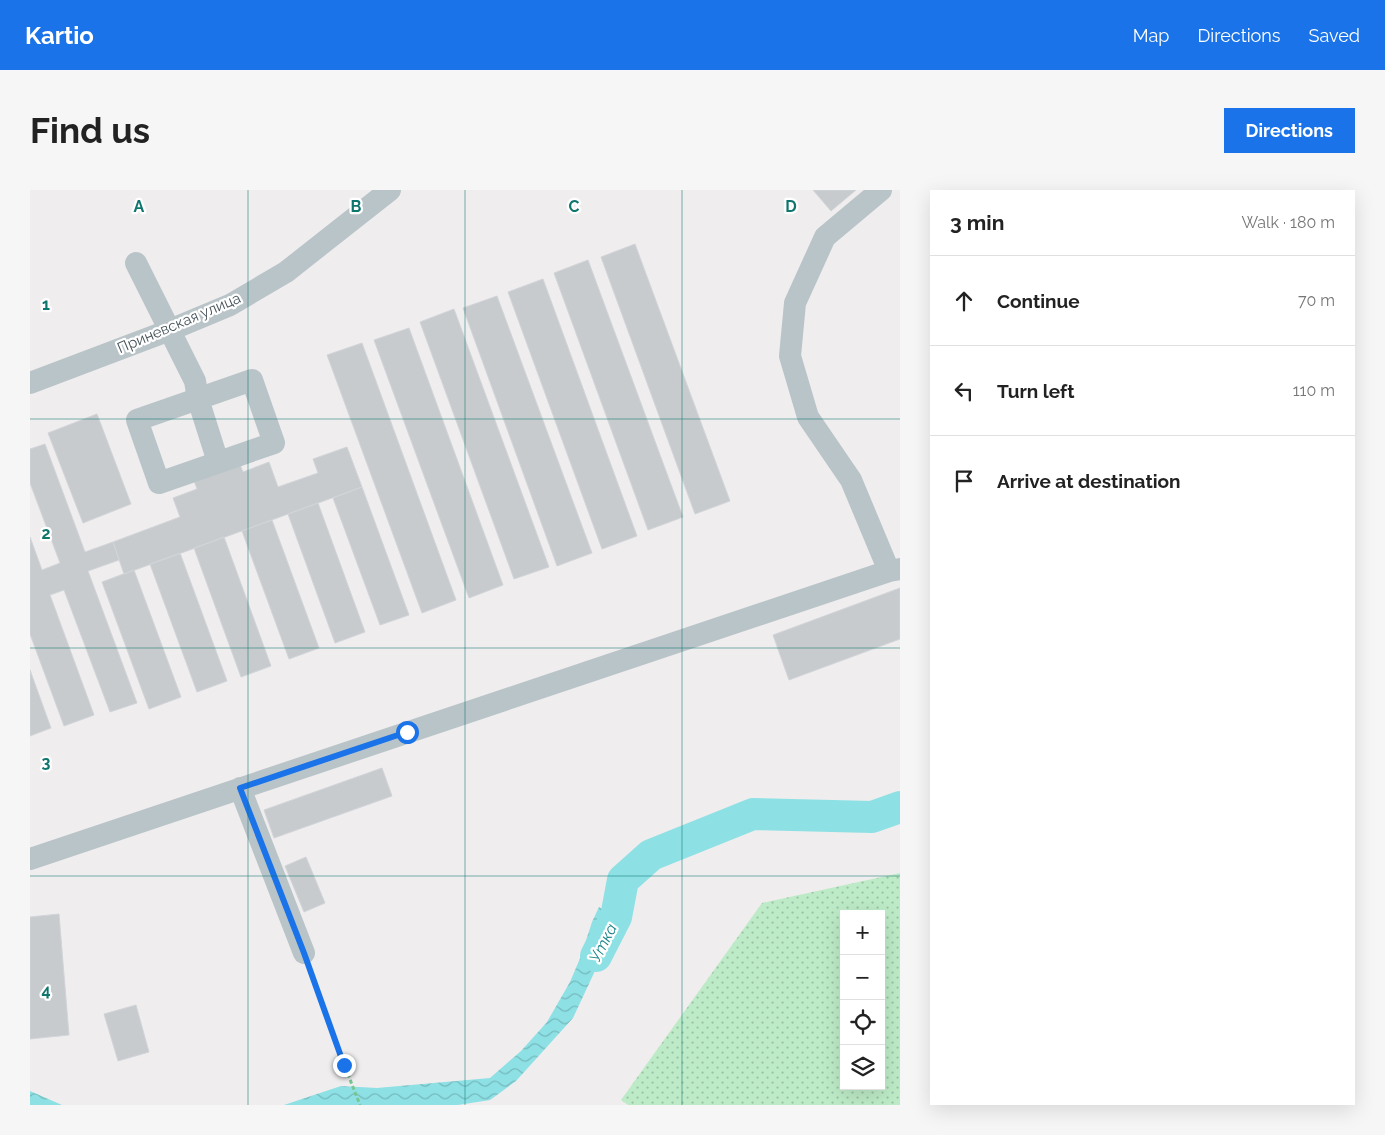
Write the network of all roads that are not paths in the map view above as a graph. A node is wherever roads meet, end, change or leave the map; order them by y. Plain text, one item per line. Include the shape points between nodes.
1 (390, 190) edge
2 (882, 190) edge
3 (136, 263) dead end
4 (170, 330) junction
5 (30, 383) edge
6 (198, 399) junction
7 (218, 462) junction
8 (894, 570) edge
9 (240, 788) junction
10 (30, 859) edge
11 (304, 953) road end

1 - 4 street, Приневская улица via 286,272 230,305
2 - 8 street via 825,237 796,303 790,356 808,417 851,480
3 - 4 street
4 - 5 street, Приневская улица
4 - 6 street via 196,381
6 - 7 street
6 - 7 street via 252,380 274,443
6 - 7 street via 137,420 159,483
8 - 9 street
9 - 10 street
9 - 11 street

